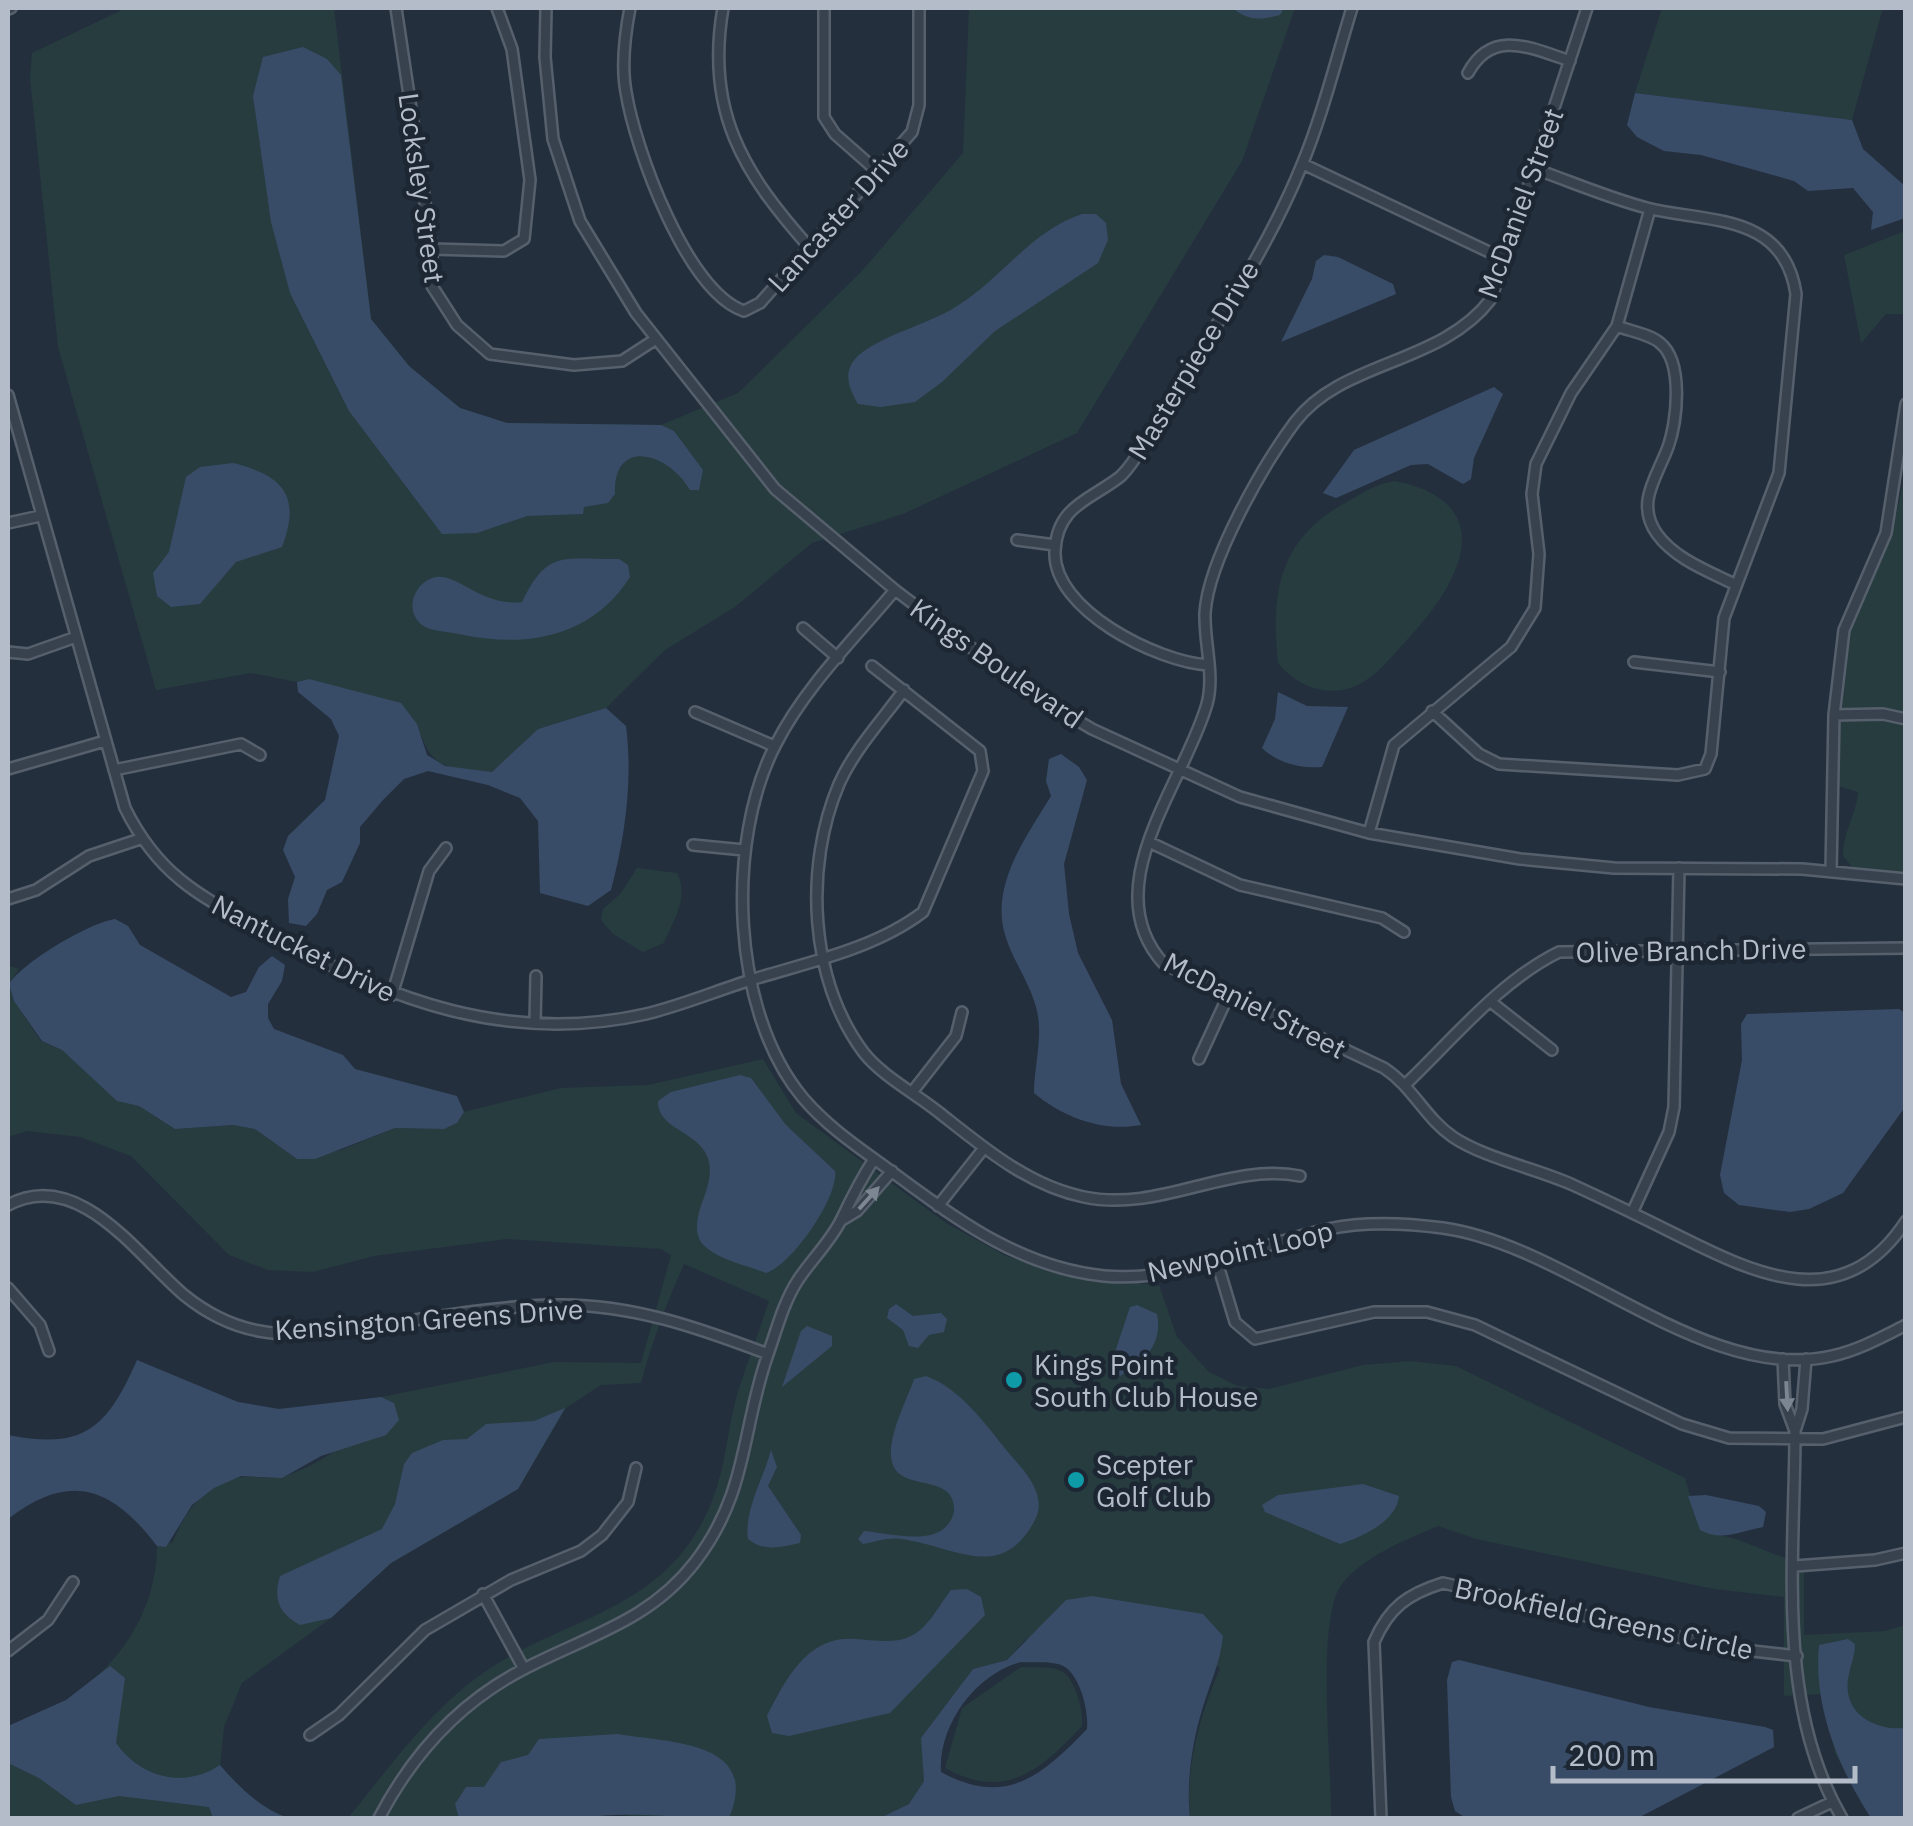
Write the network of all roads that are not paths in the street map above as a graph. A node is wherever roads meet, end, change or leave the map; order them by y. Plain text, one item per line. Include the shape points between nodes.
1 (396, 8) edge
2 (498, 8) edge
3 (546, 8) edge
4 (630, 8) edge
5 (723, 8) edge
6 (824, 8) edge
7 (920, 8) edge
8 (1352, 8) edge
9 (1587, 8) edge
10 (1570, 61) junction
11 (1468, 73) dead end
12 (1303, 164) junction
13 (1535, 169) junction
14 (877, 171) junction
15 (1650, 209) junction
16 (810, 248) junction
17 (432, 249) junction
18 (1506, 260) junction
19 (1617, 326) junction
20 (656, 339) junction
21 (8, 399) edge
22 (1906, 404) edge
23 (1902, 467) edge
24 (40, 516) junction
25 (8, 523) edge
26 (1016, 540) dead end
27 (1055, 545) junction
28 (1734, 584) junction
29 (896, 590) junction
30 (803, 628) dead end
31 (76, 637) junction
32 (8, 652) edge
33 (838, 658) junction
34 (1634, 662) dead end
35 (1208, 664) junction
36 (872, 666) dead end
37 (1720, 672) junction
38 (904, 690) junction
39 (1432, 711) junction
40 (695, 712) dead end
41 (1834, 716) junction
42 (1906, 719) edge
43 (105, 741) junction
44 (774, 746) junction
45 (260, 755) dead end
46 (8, 769) edge
47 (114, 770) junction
48 (1180, 771) junction
49 (1369, 833) junction
50 (140, 839) junction
51 (1150, 842) junction
52 (693, 845) dead end
53 (446, 848) dead end
54 (744, 850) junction
55 (1678, 868) junction
56 (1831, 872) junction
57 (1906, 880) edge
58 (8, 898) edge
59 (1404, 932) dead end
60 (1677, 948) junction
61 (1906, 948) edge
62 (824, 958) junction
63 (536, 976) dead end
64 (751, 980) junction
65 (392, 996) junction
66 (1228, 996) junction
67 (1491, 1002) junction
68 (962, 1012) dead end
69 (535, 1023) junction
70 (1552, 1050) dead end
71 (1199, 1059) dead end
72 (1407, 1083) junction
73 (912, 1091) junction
74 (984, 1148) junction
75 (874, 1159) junction
76 (892, 1172) junction
77 (1300, 1176) dead end
78 (8, 1204) edge
79 (938, 1206) junction
80 (1632, 1213) junction
81 (842, 1220) junction
82 (1906, 1221) edge
83 (1217, 1262) junction
84 (8, 1288) edge
85 (1906, 1325) edge
86 (49, 1352) dead end
87 (768, 1354) junction
88 (1783, 1359) junction
89 (1806, 1359) junction
90 (1906, 1417) edge
91 (1795, 1436) junction
92 (636, 1468) dead end
93 (1906, 1553) edge
94 (1795, 1566) junction
95 (73, 1582) dead end
96 (484, 1594) junction
97 (8, 1650) edge
98 (1798, 1656) junction
99 (524, 1669) junction
100 (310, 1735) dead end
101 (1832, 1802) junction
102 (379, 1818) edge
103 (1381, 1818) edge
104 (1798, 1818) edge
105 (1842, 1818) edge

1 - 17 street, Locksley Street
2 - 17 street via 512,49 530,180 524,239 504,251
3 - 20 street, Kings Boulevard via 548,108 580,221
4 - 16 street, Lancaster Drive via 625,91 664,209 727,305 744,311 760,303
5 - 16 street via 719,92 735,148
6 - 14 street via 824,117
7 - 14 street, Lancaster Drive via 920,105 912,132
8 - 12 street, Masterpiece Drive
9 - 10 street, McDaniel Street
10 - 11 street via 1502,44 1480,54
10 - 13 street, McDaniel Street
12 - 18 street
12 - 27 street, Masterpiece Drive via 1243,280 1134,460 1074,505
13 - 15 street
13 - 18 street, McDaniel Street
14 - 16 street, Lancaster Drive
15 - 19 street
15 - 28 street via 1752,230 1792,269 1796,294 1779,472
17 - 20 street, Locksley Street via 432,286 457,326 490,354 574,366 622,362
18 - 35 street, McDaniel Street via 1491,298 1455,336 1324,396 1296,421 1213,570
19 - 28 street via 1661,343 1673,364 1670,444 1646,510 1657,534 1684,558
19 - 39 street via 1571,393 1536,464 1534,608 1511,647
20 - 29 street, Kings Boulevard via 775,488
21 - 24 street, Nantucket Drive
22 - 23 street
23 - 41 street via 1886,533 1844,630
24 - 25 street
24 - 31 street, Nantucket Drive
26 - 27 street
27 - 35 street via 1060,580 1080,606 1168,658
28 - 37 street
29 - 33 street, Newpoint Loop
29 - 48 street, Kings Boulevard via 1030,692
30 - 33 street
31 - 32 street via 28,654
31 - 43 street, Nantucket Drive
33 - 44 street, Newpoint Loop
34 - 37 street
35 - 48 street, McDaniel Street via 1208,699
36 - 38 street, Nantucket Drive
37 - 39 street via 1706,769 1678,775 1499,764
38 - 62 street via 854,758 828,813 816,898
38 - 62 street, Nantucket Drive via 980,752 983,771 922,912
39 - 49 street via 1394,745
40 - 44 street
41 - 42 street
41 - 56 street
43 - 46 street
43 - 47 street, Nantucket Drive
44 - 54 street, Newpoint Loop
45 - 47 street via 241,744
47 - 50 street, Nantucket Drive
48 - 49 street, Kings Boulevard via 1240,796
48 - 51 street, McDaniel Street
49 - 55 street, Kings Boulevard via 1520,859
50 - 58 street via 89,856 36,890
50 - 65 street, Nantucket Drive via 185,887
51 - 59 street via 1240,885 1382,918
51 - 66 street, McDaniel Street via 1137,881 1147,946 1164,964
52 - 54 street
53 - 65 street via 429,871
54 - 64 street, Newpoint Loop via 742,926
55 - 56 street, Kings Boulevard
55 - 60 street
56 - 57 street, Kings Boulevard
60 - 61 street, Olive Branch Drive
60 - 67 street, Olive Branch Drive via 1559,952
60 - 80 street via 1674,1107
62 - 64 street, Nantucket Drive
62 - 73 street via 866,1056
63 - 69 street
64 - 69 street, Nantucket Drive via 647,1014
64 - 75 street, Newpoint Loop via 781,1065 801,1096
65 - 69 street, Nantucket Drive
66 - 71 street
66 - 72 street, McDaniel Street
67 - 70 street
67 - 72 street, Olive Branch Drive
68 - 73 street via 956,1036
72 - 80 street, McDaniel Street via 1454,1138
73 - 74 street
74 - 77 street via 1054,1187 1113,1201 1150,1200 1270,1170
74 - 79 street
75 - 76 street, Newpoint Loop
75 - 81 street
76 - 79 street, Newpoint Loop
81 -> 76 street
78 - 87 street, Kensington Greens Drive via 38,1197 92,1211 186,1296 260,1332 314,1333 511,1308 583,1306 671,1320
79 - 83 street, Newpoint Loop via 990,1241 1069,1270 1139,1276
80 - 82 street, McDaniel Street via 1746,1270 1802,1281 1859,1265
81 - 87 street via 795,1285
83 - 88 street, Newpoint Loop via 1334,1228 1448,1229 1515,1246 1708,1342
83 - 91 street via 1237,1326 1255,1339 1374,1312 1442,1314 1699,1430 1744,1440
84 - 86 street via 40,1325
85 - 89 street, Newpoint Loop via 1870,1344
87 - 99 street via 737,1484 691,1567 622,1626
88 - 89 street, Newpoint Loop
88 -> 91 street
89 - 91 street
90 - 91 street via 1848,1435
91 - 94 street
92 - 96 street via 628,1502 602,1535
93 - 94 street
94 - 98 street
95 - 97 street via 48,1620
96 - 99 street
96 - 100 street via 425,1630
98 - 101 street via 1806,1728
98 - 103 street, Brookfield Greens Circle via 1726,1648 1444,1582 1408,1594 1374,1642
99 - 102 street via 440,1732
101 - 104 street
101 - 105 street

